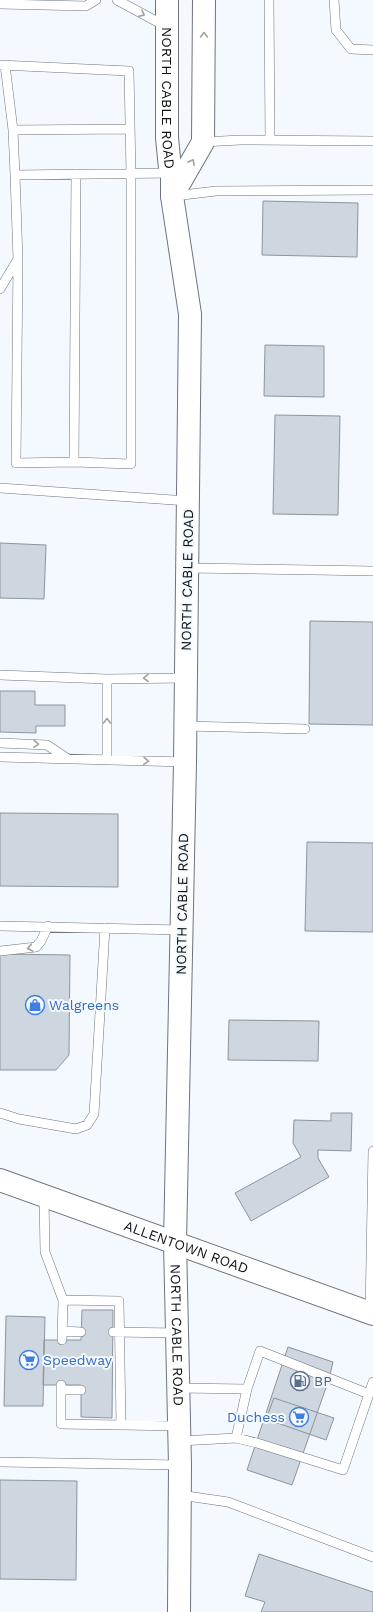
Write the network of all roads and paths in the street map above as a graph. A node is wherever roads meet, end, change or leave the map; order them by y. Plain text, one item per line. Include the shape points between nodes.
1 (96, 0) edge
2 (117, 0) edge
3 (167, 0) edge
4 (204, 0) edge
5 (270, 0) edge
6 (334, 0) edge
7 (0, 4) edge
8 (168, 27) junction
9 (373, 50) edge
10 (2, 65) edge
11 (130, 128) junction
12 (13, 130) junction
13 (270, 140) junction
14 (373, 141) edge
15 (203, 142) junction
16 (172, 173) junction
17 (15, 174) junction
18 (76, 174) junction
19 (132, 174) junction
20 (373, 190) edge
21 (172, 196) junction
22 (18, 259) junction
23 (0, 289) edge
24 (74, 462) junction
25 (0, 488) edge
26 (188, 501) junction
27 (187, 568) junction
28 (373, 571) edge
29 (0, 675) edge
30 (185, 678) junction
31 (107, 679) junction
32 (184, 726) junction
33 (305, 729) dead end
34 (0, 743) edge
35 (0, 757) edge
36 (68, 759) junction
37 (107, 760) junction
38 (184, 762) junction
39 (0, 926) edge
40 (48, 926) junction
41 (105, 928) junction
42 (181, 930) junction
43 (0, 952) edge
44 (0, 1113) edge
45 (373, 1151) edge
46 (0, 1180) edge
47 (373, 1189) edge
48 (44, 1197) junction
49 (175, 1243) junction
50 (63, 1300) junction
51 (371, 1314) edge
52 (81, 1332) dead end
53 (116, 1333) junction
54 (178, 1333) junction
55 (373, 1382) edge
56 (179, 1388) junction
57 (247, 1389) junction
58 (81, 1390) dead end
59 (369, 1394) junction
60 (120, 1424) junction
61 (180, 1434) junction
62 (236, 1438) junction
63 (0, 1462) edge
64 (180, 1464) junction
65 (180, 1495) junction
66 (373, 1557) edge
67 (180, 1612) edge

1 - 7 lane via 86,6
2 -> 8 lane
3 - 8 street, NORTH CABLE ROAD
15 -> 4 street, NORTH CABLE ROAD
5 - 13 lane
6 - 9 lane via 336,30 351,49
8 - 16 street, NORTH CABLE ROAD via 167,138
10 - 11 lane via 129,71
10 - 12 lane
11 - 12 lane
11 - 19 lane
12 - 17 lane
13 - 14 lane
13 - 15 lane
21 -> 15 street, NORTH CABLE ROAD
16 - 19 lane
16 - 21 street, NORTH CABLE ROAD
17 - 18 lane
17 - 22 lane
18 - 19 lane
18 - 24 lane
19 - 24 lane via 131,464
20 - 21 lane via 216,192
21 - 26 street, NORTH CABLE ROAD via 190,314
22 - 23 lane
22 - 24 lane via 16,463
25 - 26 lane
26 - 27 street, NORTH CABLE ROAD
27 - 28 lane
27 - 30 street, NORTH CABLE ROAD
29 - 31 lane
30 -> 31 lane
30 - 32 street, NORTH CABLE ROAD
37 -> 31 lane
32 - 33 lane
32 - 38 street, NORTH CABLE ROAD
34 -> 36 lane via 47,745
35 - 36 lane
36 - 37 lane
37 -> 38 lane
38 - 42 street, NORTH CABLE ROAD
39 - 40 lane
40 - 41 lane
40 -> 43 lane via 36,947
41 - 42 lane
41 - 44 lane via 94,1114 86,1125 76,1129
42 - 49 street, NORTH CABLE ROAD
45 - 47 lane
46 - 48 street, ALLENTOWN ROAD
47 - 51 lane
48 - 49 street, ALLENTOWN ROAD
48 - 50 lane via 45,1252
49 - 51 street, ALLENTOWN ROAD
49 - 54 street, NORTH CABLE ROAD
50 - 52 lane via 62,1336
50 - 53 lane via 119,1301
53 - 54 lane
53 - 60 lane via 116,1391
54 - 56 street, NORTH CABLE ROAD
55 - 59 lane
56 - 57 lane
56 - 61 street, NORTH CABLE ROAD
57 - 59 lane via 260,1351
57 - 62 lane
58 - 60 lane via 62,1388 61,1424
59 - 62 lane via 343,1470
60 - 61 lane
61 - 62 lane
61 - 64 street, NORTH CABLE ROAD
63 - 64 lane
64 - 65 street, NORTH CABLE ROAD
65 - 66 lane via 228,1502
65 - 67 street, NORTH CABLE ROAD

